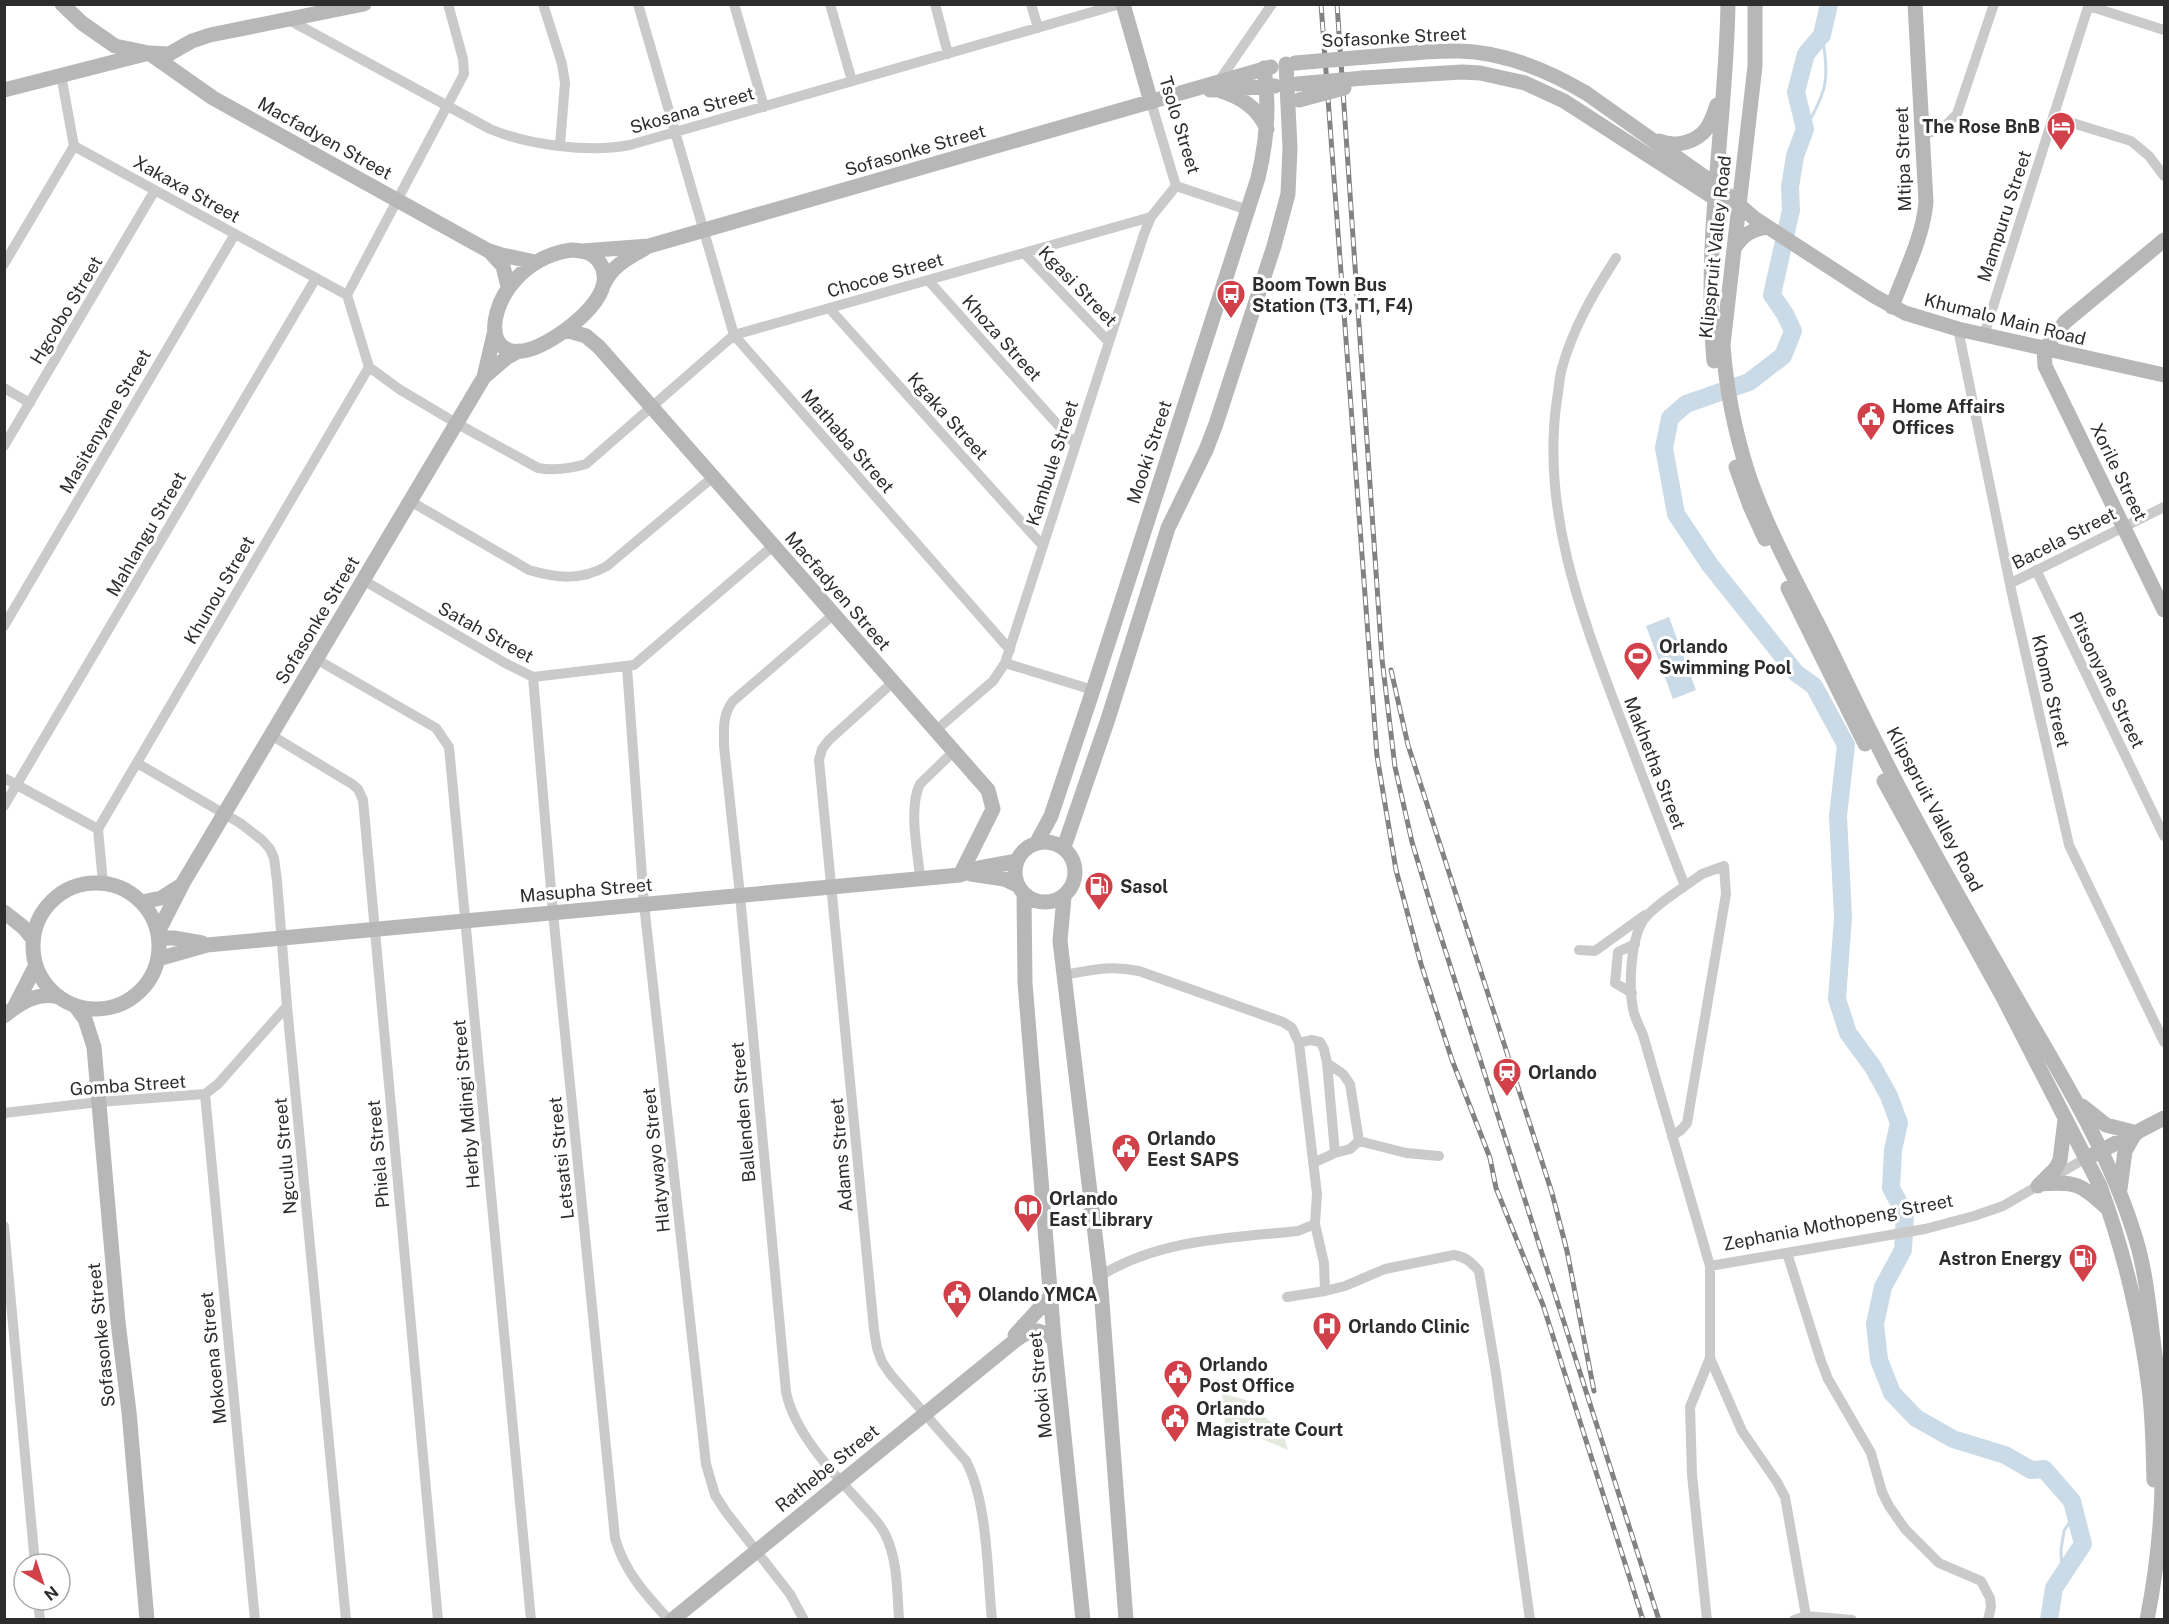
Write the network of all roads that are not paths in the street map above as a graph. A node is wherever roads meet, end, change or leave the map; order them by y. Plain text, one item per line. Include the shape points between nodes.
1 (62, 4) edge
2 (364, 4) edge
3 (448, 4) edge
4 (543, 4) edge
5 (638, 4) edge
6 (734, 4) edge
7 (830, 4) edge
8 (934, 4) edge
9 (1031, 4) edge
10 (1122, 4) edge
11 (1272, 4) edge
12 (1728, 4) edge
13 (1755, 4) edge
14 (1915, 4) edge
15 (1994, 4) edge
16 (2089, 5) edge
17 (289, 20) junction
18 (1038, 28) junction
19 (2164, 30) edge
20 (148, 53) junction
21 (948, 54) junction
22 (1290, 63) junction
23 (1264, 68) junction
24 (1724, 68) junction
25 (61, 75) junction
26 (852, 81) junction
27 (1219, 86) junction
28 (1267, 86) junction
29 (4, 90) edge
30 (1293, 94) junction
31 (1151, 102) junction
32 (448, 106) junction
33 (764, 107) junction
34 (2053, 117) junction
35 (1267, 129) junction
36 (676, 132) junction
37 (1643, 133) junction
38 (1922, 135) junction
39 (560, 145) junction
40 (74, 146) junction
41 (1743, 176) junction
42 (2164, 176) edge
43 (1688, 182) junction
44 (1176, 186) junction
45 (155, 190) junction
46 (1716, 192) junction
47 (398, 200) junction
48 (1738, 207) junction
49 (1248, 210) junction
50 (1151, 217) junction
51 (1768, 227) junction
52 (704, 231) junction
53 (235, 234) junction
54 (2164, 240) edge
55 (650, 246) junction
56 (1734, 249) junction
57 (488, 250) junction
58 (583, 251) junction
59 (1024, 253) junction
60 (1616, 258) dead end
61 (535, 262) junction
62 (4, 264) edge
63 (316, 278) junction
64 (928, 280) junction
65 (604, 284) junction
66 (508, 287) junction
67 (346, 295) junction
68 (592, 305) junction
69 (1892, 307) junction
70 (829, 308) junction
71 (1711, 322) junction
72 (1959, 329) junction
73 (495, 330) junction
74 (566, 330) junction
75 (734, 335) junction
76 (1984, 335) junction
77 (1108, 341) junction
78 (599, 347) junction
79 (2044, 350) junction
80 (519, 351) junction
81 (369, 367) junction
82 (1720, 368) junction
83 (2164, 375) edge
84 (484, 377) junction
85 (4, 388) edge
86 (30, 403) junction
87 (652, 408) junction
88 (456, 423) junction
89 (1733, 436) junction
90 (1075, 444) junction
91 (4, 446) edge
92 (713, 477) junction
93 (410, 501) junction
94 (2164, 507) edge
95 (2125, 526) junction
96 (773, 546) junction
97 (1043, 546) junction
98 (2036, 570) junction
99 (363, 580) junction
100 (2011, 584) junction
101 (2164, 610) edge
102 (833, 615) junction
103 (4, 626) edge
104 (1010, 650) junction
105 (316, 659) junction
106 (1005, 663) junction
107 (627, 667) junction
108 (533, 677) junction
109 (892, 683) junction
110 (1093, 690) junction
111 (935, 731) junction
112 (271, 735) junction
113 (953, 752) junction
114 (137, 763) junction
115 (4, 778) edge
116 (17, 785) junction
117 (4, 807) edge
118 (224, 814) junction
119 (98, 829) junction
120 (1041, 835) junction
121 (2164, 836) edge
122 (1067, 852) junction
123 (1017, 861) junction
124 (969, 872) junction
125 (920, 878) junction
126 (103, 883) junction
127 (183, 883) junction
128 (832, 886) junction
129 (1685, 886) junction
130 (1021, 890) junction
131 (740, 895) junction
132 (1064, 897) junction
133 (142, 902) junction
134 (644, 904) junction
135 (1655, 908) junction
136 (45, 910) junction
137 (6, 913) edge
138 (553, 913) junction
139 (466, 921) junction
140 (374, 930) junction
141 (159, 935) junction
142 (282, 938) junction
143 (33, 939) junction
144 (1635, 944) junction
145 (207, 945) junction
146 (1579, 950) dead end
147 (158, 959) junction
148 (36, 965) junction
149 (1064, 975) junction
150 (1632, 993) junction
151 (59, 997) junction
152 (76, 1006) junction
153 (287, 1006) junction
154 (101, 1009) junction
155 (9, 1012) edge
156 (2164, 1042) edge
157 (1299, 1043) junction
158 (94, 1047) junction
159 (1327, 1063) junction
160 (205, 1094) junction
161 (2074, 1097) junction
162 (99, 1102) junction
163 (4, 1113) edge
164 (2164, 1118) edge
165 (2065, 1119) junction
166 (2135, 1134) junction
167 (1672, 1136) junction
168 (1359, 1141) junction
169 (2101, 1151) junction
170 (1335, 1153) junction
171 (1439, 1156) dead end
172 (2086, 1158) junction
173 (1313, 1163) junction
174 (2039, 1185) junction
175 (2120, 1194) junction
176 (2109, 1210) junction
177 (1315, 1224) junction
178 (4, 1226) edge
179 (1786, 1253) junction
180 (1098, 1258) junction
181 (1117, 1265) junction
182 (1710, 1266) junction
183 (1100, 1276) junction
184 (1325, 1291) junction
185 (1051, 1296) junction
186 (1287, 1297) dead end
187 (1054, 1339) junction
188 (1006, 1348) junction
189 (1710, 1358) junction
190 (925, 1413) junction
191 (841, 1482) junction
192 (757, 1551) junction
193 (34, 1552) edge
194 (1806, 1616) junction
195 (147, 1620) edge
196 (255, 1620) edge
197 (346, 1620) edge
198 (438, 1620) edge
199 (531, 1620) edge
200 (670, 1620) edge
201 (804, 1620) edge
202 (899, 1620) edge
203 (992, 1620) edge
204 (1083, 1620) edge
205 (1126, 1620) edge
206 (1530, 1620) edge
207 (1707, 1620) edge
208 (1794, 1620) edge
209 (1852, 1620) edge
210 (1988, 1620) edge
211 (2137, 1620) edge
212 (2147, 1620) edge

1 - 20 main road via 116,46
2 - 17 main road
3 - 32 street via 464,66
4 - 39 street via 565,83
5 - 36 street, Mathaba Street
6 - 33 street
7 - 26 street
8 - 21 street
9 - 18 street
10 - 18 street, Skosana Street
10 - 31 main road, Tsolo Street
11 - 27 street
12 - 24 main road, Klipspruit Valley Road
13 - 41 main road, Klipspruit Valley Road via 1755,66
14 - 38 main road, Mtipa Street
15 - 38 street via 1957,114 1943,128
16 - 19 street
16 - 34 street, Mampuru Street
17 - 20 main road via 210,35 169,54
17 - 32 street, Skosana Street
18 - 21 street, Skosana Street
20 - 25 main road
20 - 47 main road, Macfadyen Street via 213,98
21 - 26 street, Skosana Street
22 - 23 main road, Sofasonke Street
22 - 30 main road
22 - 37 main road, Sofasonke Street, bridge via 1460,51 1509,58 1565,81
23 - 27 main road, Sofasonke Street
23 - 28 main road, Mooki Street
24 - 37 main road via 1717,105 1705,130 1677,144 1664,143
24 - 46 main road, Klipspruit Valley Road
25 - 29 main road
25 - 40 street
26 - 33 street, Skosana Street
27 - 28 main road, Sofasonke Street
27 - 31 main road, Sofasonke Street
27 - 35 main road via 1251,106
28 - 30 main road, Sofasonke Street
28 - 35 main road, Mooki Street
30 - 43 main road, Sofasonke Street, bridge via 1391,77 1489,74 1525,83 1564,102
30 - 122 main road via 1289,182 1274,246 1216,424 1168,528
31 - 44 street, Tsolo Street
31 - 52 main road, Sofasonke Street
32 - 39 street, Skosana Street via 514,139
32 - 47 street
33 - 36 street, Skosana Street
34 - 42 street via 2131,141
34 - 76 street, Mampuru Street
35 - 49 main road, Mooki Street
36 - 39 street, Skosana Street via 609,149
36 - 52 street, Mathaba Street
37 - 46 main road, Sofasonke Street
38 - 69 main road, Mtipa Street via 1925,217
40 - 45 street, Xakaxa Street
40 - 62 street
41 - 48 main road, Klipspruit Valley Road
41 - 51 main road
43 - 46 main road, Sofasonke Street
43 - 71 main road via 1701,202 1705,219 1706,297
44 - 49 street, Tsolo Street
44 - 50 street, Kambule Street
45 - 53 street, Xakaxa Street
45 - 86 street, Hgcobo Street
46 - 48 main road, Sofasonke Street
46 - 71 main road, Klipspruit Valley Road
47 - 57 main road, Macfadyen Street
47 - 67 street
48 - 51 main road, Khumalo Main Road
48 - 56 main road, Klipspruit Valley Road
49 - 110 main road, Mooki Street
50 - 59 street, Chocoe Street
50 - 77 street, Kambule Street
51 - 56 main road via 1750,232
51 - 69 main road, Khumalo Main Road
52 - 55 main road, Sofasonke Street
52 - 75 street, Mathaba Street
53 - 63 street, Xakaxa Street
53 - 103 street, Masitenyane Street
54 - 79 main road via 2065,322
55 - 58 main road, Sofasonke Street
55 - 65 main road, Sofasonke Street via 616,267
56 - 82 main road, Klipspruit Valley Road
57 - 61 main road, Macfadyen Street
57 - 66 main road, Macfadyen Street via 503,266
58 - 61 main road, Sofasonke Street via 564,251
58 - 65 main road via 597,258 603,267
59 - 64 street, Chocoe Street
59 - 77 street, Kgasi Street
60 - 129 street, Makhetha Street via 1594,292 1562,368 1552,431 1553,479 1581,609
61 - 66 main road, Sofasonke Street
63 - 67 street, Xakaxa Street
63 - 116 street, Mahlangu Street
64 - 70 street, Chocoe Street
64 - 90 street, Khoza Street
65 - 68 main road, Sofasonke Street
66 - 73 main road, Sofasonke Street via 496,312
67 - 81 street
68 - 74 main road, Sofasonke Street
68 - 78 main road, Macfadyen Street via 589,324
69 - 72 main road, Khumalo Main Road
70 - 75 street, Chocoe Street
70 - 97 street, Kgaka Street
71 - 82 main road, Klipspruit Valley Road
72 - 76 main road, Khumalo Main Road
72 - 100 street, Khomo Street
73 - 80 main road via 503,347
73 - 84 main road, Sofasonke Street
74 - 78 main road, Macfadyen Street via 586,336
74 - 80 main road, Sofasonke Street via 545,343
75 - 87 street, Chocoe Street
75 - 104 street, Mathaba Street
76 - 79 main road, Khumalo Main Road
77 - 90 street, Kambule Street
78 - 87 main road, Macfadyen Street
79 - 83 main road, Khumalo Main Road
79 - 95 main road, Xorile Street via 2045,366
80 - 84 main road, Sofasonke Street
81 - 88 street, Chocoe Street
81 - 114 street, Khunou Street
82 - 89 main road, Klipspruit Valley Road
84 - 88 main road, Sofasonke Street
85 - 86 street
86 - 91 street, Hgcobo Street
87 - 88 street, Chocoe Street via 586,464 569,469 538,468
87 - 92 main road, Macfadyen Street
88 - 93 main road, Sofasonke Street
89 - 161 main road, Klipspruit Valley Road via 1774,534 1892,774
89 - 165 main road, Klipspruit Valley Road via 1750,506 1802,617 1895,802
90 - 97 street, Kambule Street
92 - 93 street via 607,566 577,576 529,570
92 - 96 main road, Macfadyen Street
93 - 99 main road, Sofasonke Street
94 - 95 street, Bacela Street
95 - 98 street, Bacela Street
95 - 101 main road, Xorile Street
96 - 102 main road, Macfadyen Street
96 - 107 street, Satah Street via 640,661
97 - 104 street, Kambule Street
98 - 100 street, Bacela Street
98 - 121 street, Pitsonyane Street
99 - 105 main road, Sofasonke Street
99 - 108 street, Satah Street
100 - 156 street, Khomo Street via 2069,845
102 - 109 main road, Macfadyen Street
102 - 131 street, Ballenden Street via 728,707 723,724 724,746
104 - 106 street, Kambule Street
105 - 112 main road, Sofasonke Street
105 - 139 street, Herby Mdingi Street via 436,728 447,741
106 - 110 street
106 - 111 street, Kambule Street via 993,681
107 - 108 street, Satah Street
107 - 134 street, Hlatywayo Street
108 - 138 street, Letsatsi Street
109 - 111 main road, Macfadyen Street
109 - 128 street, Adams Street via 822,749 819,773
110 - 120 main road, Mooki Street
111 - 113 main road, Macfadyen Street
112 - 118 main road, Sofasonke Street
112 - 140 street, Phiela Street via 361,793
113 - 124 main road, Macfadyen Street via 988,790 993,809
113 - 125 street via 917,790
114 - 118 street, Ngculu Street
114 - 119 street, Khunou Street
115 - 116 street
116 - 117 street, Mahlangu Street
116 - 119 street
118 - 127 main road, Sofasonke Street
118 - 142 street, Ngculu Street via 270,849 278,881
119 - 126 street
120 - 122 main road
120 - 123 main road
120 - 124 main road via 1012,855
122 - 132 main road via 1076,873 1074,884
123 - 124 main road, Masupha Street
123 - 130 main road via 1014,875
124 - 125 main road, Masupha Street
124 - 130 main road, Masupha Street via 1004,879
125 - 128 main road, Masupha Street
126 - 133 main road, Sofasonke Street
126 - 136 main road, Sofasonke Street via 70,888
127 - 133 main road, Sofasonke Street via 161,898
127 - 141 main road, Sofasonke Street
128 - 131 main road, Masupha Street
128 - 190 street, Adams Street via 876,1348 891,1375
129 - 135 street
129 - 167 street via 1724,866 1726,894 1687,1122
130 - 132 main road via 1033,901 1046,903
130 - 185 main road, Mooki Street
131 - 134 main road, Masupha Street
131 - 191 street, Ballenden Street via 786,1392 795,1419
132 - 149 main road via 1060,941
133 - 141 main road, Sofasonke Street
134 - 138 main road, Masupha Street
134 - 192 street, Hlatywayo Street via 706,1464 716,1495
135 - 144 street via 1644,920
135 - 146 street via 1595,951
136 - 137 main road
136 - 143 main road, Sofasonke Street
137 - 143 main road
138 - 139 main road, Masupha Street
138 - 200 street, Letsatsi Street via 615,1538 631,1575
139 - 140 main road, Masupha Street
139 - 199 street, Herby Mdingi Street
140 - 142 main road, Masupha Street
140 - 198 street, Phiela Street
141 - 145 main road, Masupha Street
141 - 147 main road, Sofasonke Street
142 - 145 main road, Masupha Street
142 - 153 street, Ngculu Street
143 - 148 main road, Sofasonke Street
144 - 150 street
144 - 150 street via 1618,952 1615,983
145 - 147 main road, Masupha Street
147 - 154 main road, Sofasonke Street via 151,978 138,994
148 - 151 main road, Sofasonke Street via 45,983
148 - 155 main road
149 - 157 street via 1109,967 1139,971 1283,1022 1292,1028
149 - 180 main road
150 - 167 street via 1634,1012
151 - 152 main road, Sofasonke Street
151 - 155 main road via 37,996
152 - 154 main road, Sofasonke Street
152 - 158 main road, Sofasonke Street via 85,1019
153 - 160 street, Gomba Street
153 - 197 street, Ngculu Street
154 - 158 main road, Sofasonke Street
157 - 159 street via 1320,1042
157 - 173 street
158 - 162 main road, Sofasonke Street
159 - 168 street via 1350,1084
159 - 170 street
160 - 162 street, Gomba Street
160 - 196 street, Mokoena Street
161 - 166 main road via 2106,1125
161 - 169 main road, Klipspruit Valley Road
162 - 163 street, Gomba Street
162 - 195 main road, Sofasonke Street
164 - 166 main road, Zephania Mothopeng Street
165 - 172 main road, Klipspruit Valley Road
165 - 174 main road via 2060,1160
166 - 169 main road, Zephania Mothopeng Street
166 - 175 main road via 2125,1150
167 - 182 street
168 - 170 street via 1350,1149
168 - 171 street via 1406,1153
169 - 172 main road, Zephania Mothopeng Street
169 - 175 main road, Klipspruit Valley Road
170 - 173 street
172 - 174 street, Zephania Mothopeng Street
172 - 176 main road, Klipspruit Valley Road
173 - 177 street
174 - 176 main road via 2079,1185
174 - 179 street, Zephania Mothopeng Street via 2003,1206 1974,1216 1924,1229
175 - 212 main road, Klipspruit Valley Road via 2146,1281 2161,1398 2161,1529
176 - 211 main road, Klipspruit Valley Road via 2137,1321 2150,1401 2154,1480 2151,1540
177 - 181 street via 1298,1231 1176,1245
177 - 184 street via 1324,1263
178 - 193 street
179 - 182 street, Zephania Mothopeng Street
179 - 210 street via 1824,1370 1871,1453 1888,1506 1939,1563 1981,1581 1990,1598
180 - 181 street
180 - 183 main road
181 - 183 street
182 - 189 street
183 - 205 main road
184 - 186 street
184 - 206 street via 1385,1269 1454,1255 1470,1261 1479,1271
185 - 187 main road, Mooki Street
185 - 188 main road, Rathebe Street
187 - 188 main road, Rathebe Street via 1035,1330
187 - 204 main road, Mooki Street
188 - 190 main road, Rathebe Street
189 - 194 street via 1742,1431 1785,1497
189 - 207 street via 1690,1407 1693,1497
190 - 191 main road, Rathebe Street
190 - 203 street, Adams Street via 966,1461 975,1481 981,1502
191 - 192 main road, Rathebe Street
191 - 202 street, Ballenden Street via 885,1534 892,1552
192 - 200 main road, Rathebe Street
192 - 201 street, Hlatywayo Street via 790,1594
194 - 208 street
194 - 209 street

